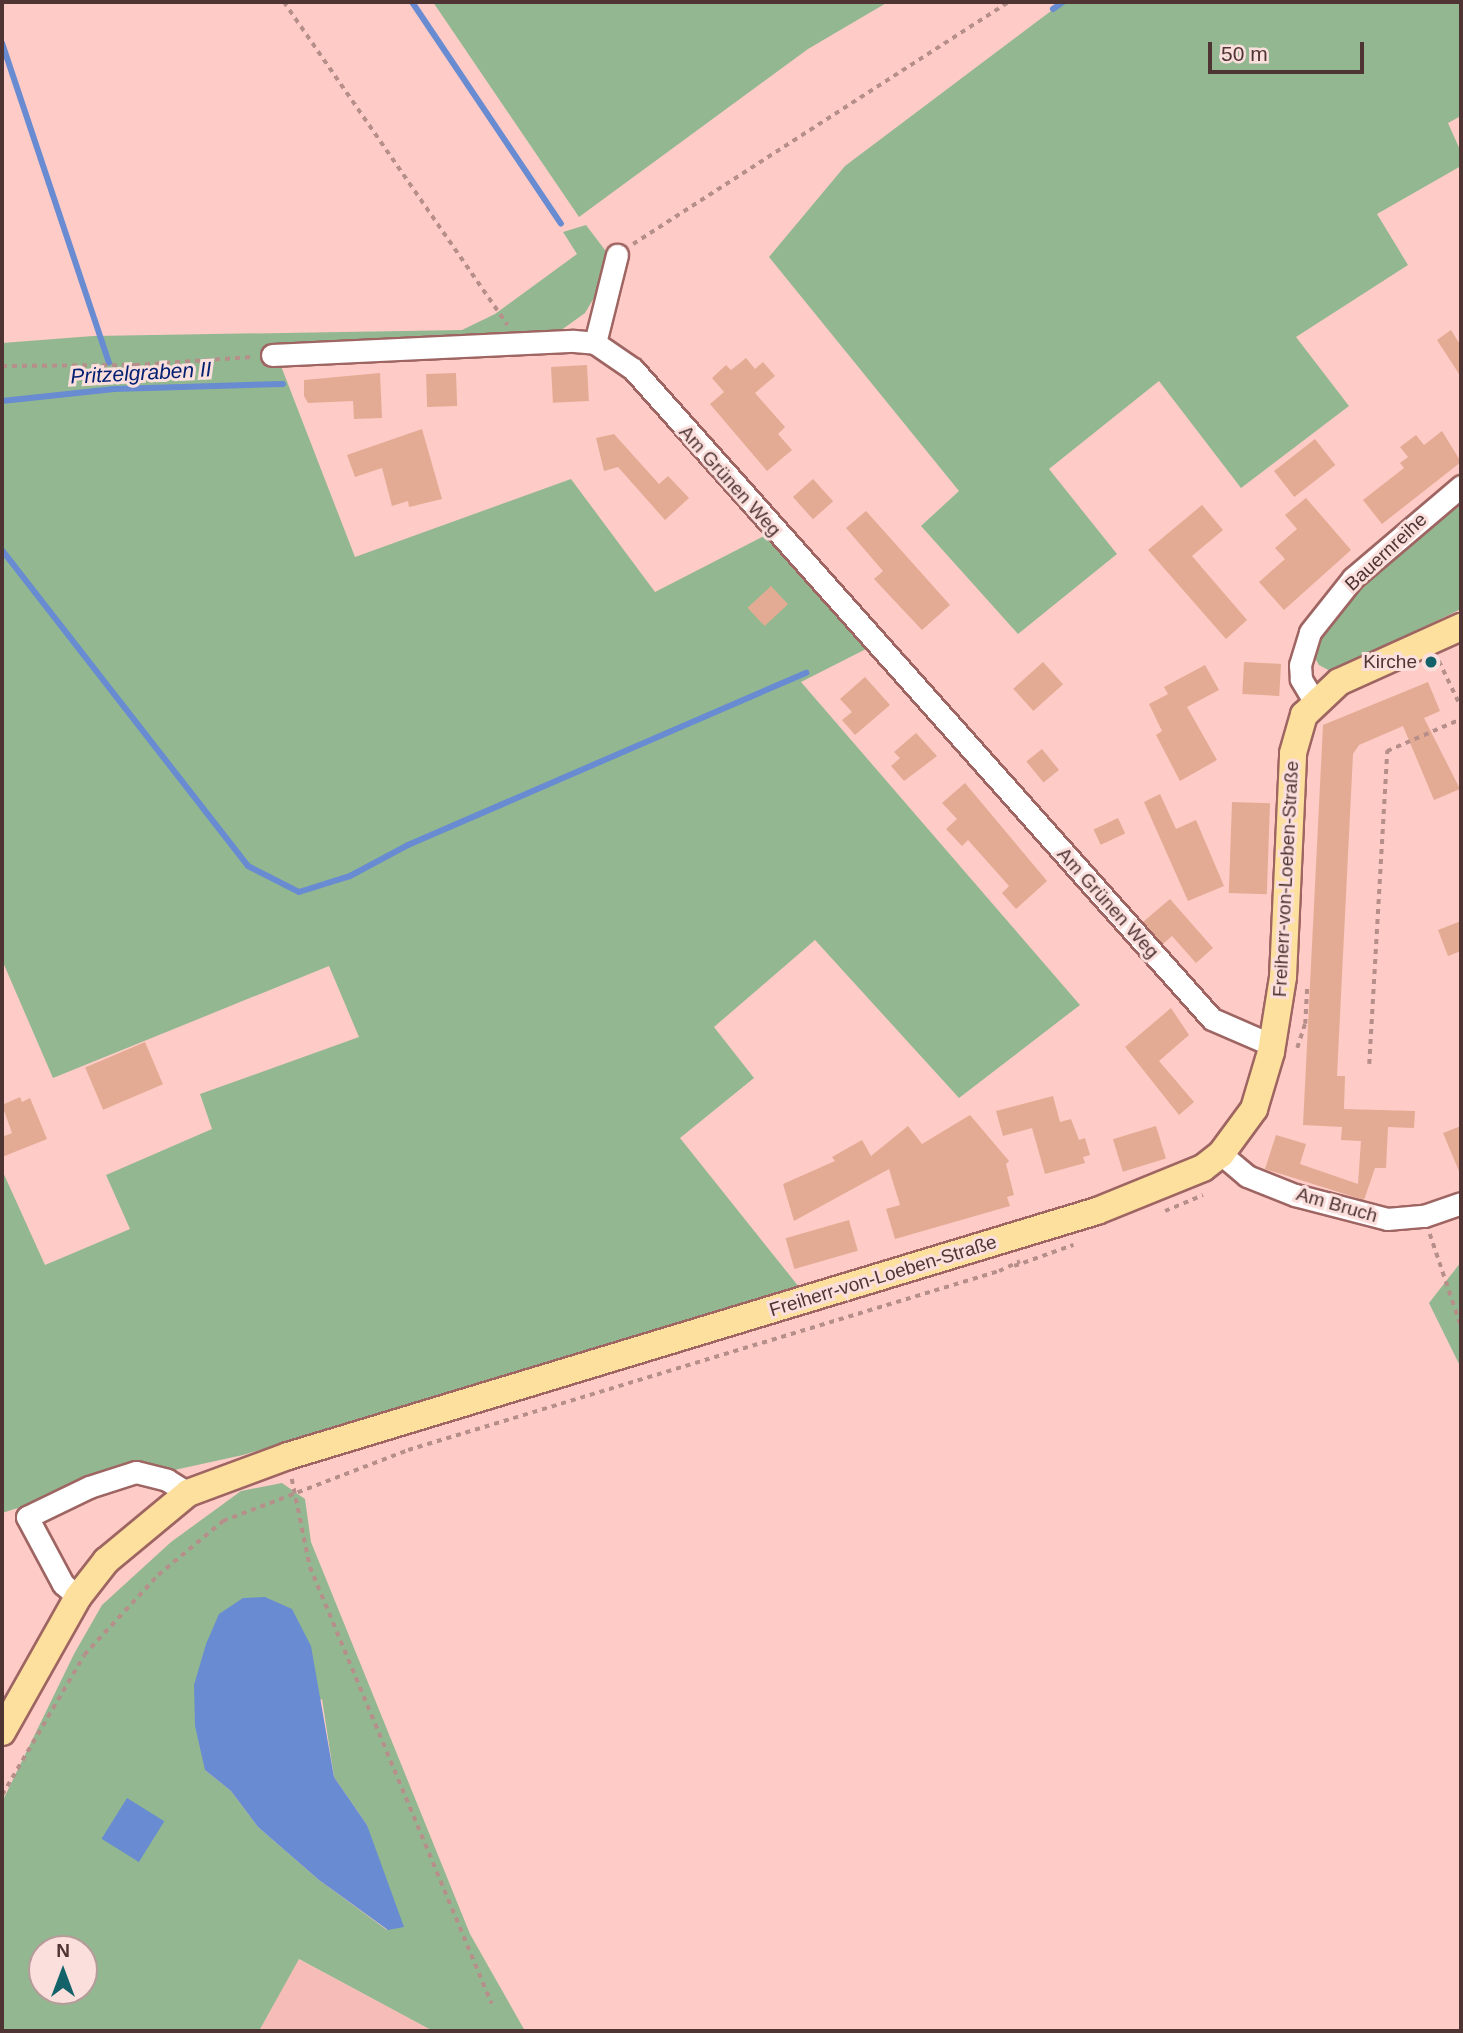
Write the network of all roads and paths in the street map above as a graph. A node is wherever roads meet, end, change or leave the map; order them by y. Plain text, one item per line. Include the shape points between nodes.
1 (284, 2) edge
2 (1008, 2) edge
3 (617, 255) joint
4 (595, 343) junction
5 (523, 346) junction
6 (272, 355) joint
7 (2, 366) edge
8 (1461, 486) edge
9 (1461, 627) edge
10 (1430, 641) junction
11 (1314, 701) junction
12 (1461, 707) edge
13 (1461, 719) edge
14 (1272, 1045) junction
15 (1369, 1064) dead end
16 (1221, 1154) junction
17 (1461, 1203) edge
18 (1424, 1216) junction
19 (888, 1305) dead end
20 (1461, 1326) edge
21 (293, 1492) junction
22 (188, 1493) junction
23 (78, 1597) junction
24 (2, 1732) edge
25 (2, 1795) edge
26 (492, 2004) dead end

1 - 5 path
2 - 3 path
3 - 4 street
4 - 5 street
4 - 14 street, Am Grünen Weg via 633,369 1212,1019
5 - 6 street
6 - 7 path via 135,365
8 - 11 street, Bauernreihe via 1353,579 1310,632 1300,665 1301,679
9 - 10 main road, Freiherr-von-Loeben-Straße
10 - 11 main road, Freiherr-von-Loeben-Straße via 1339,682
10 - 12 path
11 - 14 main road, Freiherr-von-Loeben-Straße via 1304,715 1293,753 1283,977
13 - 15 path via 1387,751
14 - 16 main road, Freiherr-von-Loeben-Straße via 1254,1109
16 - 18 street, Am Bruch via 1247,1175 1295,1195 1387,1219
16 - 22 main road, Freiherr-von-Loeben-Straße via 1203,1168 1148,1194 277,1460
17 - 18 street, Am Bruch
18 - 20 path
19 - 21 path via 408,1450
21 - 25 path via 223,1521 158,1575 84,1655
21 - 26 path via 310,1567
22 - 23 main road, Freiherr-von-Loeben-Straße via 128,1540
22 - 23 street via 167,1480 136,1472 89,1487 27,1517 63,1584
23 - 24 main road, Freiherr-von-Loeben-Straße

